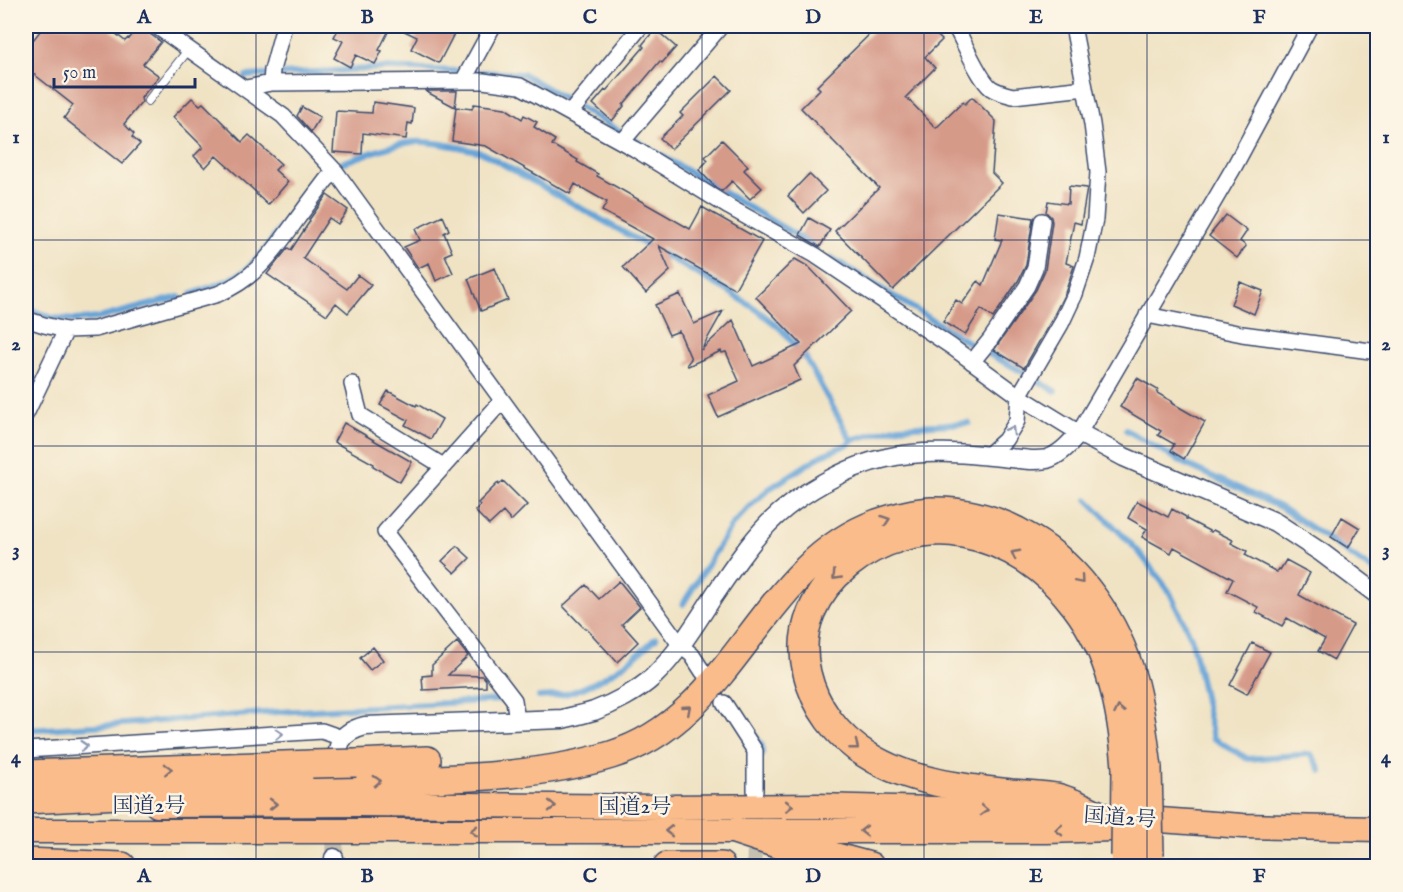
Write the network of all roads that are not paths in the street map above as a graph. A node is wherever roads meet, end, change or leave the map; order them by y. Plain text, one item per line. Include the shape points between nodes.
1 (156, 26) edge
2 (284, 26) edge
3 (493, 26) edge
4 (641, 26) edge
5 (721, 26) edge
6 (955, 26) edge
7 (1073, 26) edge
8 (1310, 26) edge
9 (189, 49) junction
10 (466, 75) junction
11 (271, 78) junction
12 (246, 88) junction
13 (1085, 88) junction
14 (148, 101) dead end
15 (574, 108) junction
16 (625, 137) junction
17 (333, 169) junction
18 (1042, 221) dead end
19 (1147, 315) junction
20 (26, 319) edge
21 (66, 330) junction
22 (1377, 352) edge
23 (972, 362) junction
24 (352, 384) dead end
25 (1019, 396) junction
26 (502, 401) junction
27 (26, 414) edge
28 (1079, 433) junction
29 (987, 456) junction
30 (443, 466) junction
31 (1377, 595) edge
32 (681, 646) junction
33 (703, 672) dead end
34 (724, 703) dead end
35 (517, 721) junction
36 (342, 738) junction
37 (639, 744) junction
38 (26, 750) edge
39 (335, 766) junction
40 (1137, 768) junction
41 (26, 774) edge
42 (755, 791) tunnel mouth
43 (26, 800) edge
44 (26, 805) edge
45 (1102, 816) junction
46 (1243, 826) junction
47 (1376, 829) edge
48 (26, 831) edge
49 (737, 831) junction
50 (1137, 861) edge
51 (26, 862) edge
52 (122, 867) edge
53 (667, 867) edge
54 (721, 867) edge
55 (870, 867) edge

1 - 9 street
2 - 11 street
3 - 10 street
4 - 15 street
5 - 16 street
6 - 13 street via 983,80 1002,94
7 - 13 street
8 - 19 street via 1234,167
9 - 12 street
9 - 14 lane
10 - 11 street
10 - 15 street via 520,86
11 - 12 street
12 - 17 street via 283,116
13 - 25 street via 1098,172 1087,258 1066,314
15 - 16 street
16 - 23 street via 729,207 815,255
17 - 21 street via 263,264 238,284 218,294 95,329
17 - 26 street
18 - 23 street via 1035,268 1027,286
19 - 22 street via 1242,334
19 - 28 street
20 - 21 street
21 - 27 street
23 - 25 street
24 - 30 street via 360,415
25 - 28 street
29 -> 25 street via 1005,440 1017,421
26 - 30 street
26 - 32 street
28 - 29 street via 1046,459
28 - 31 street via 1124,457 1275,522
29 - 32 street via 907,454 865,464 830,480 790,505 764,529
30 - 35 street via 385,532 514,700
32 - 33 street
32 - 35 street via 652,678 594,711
34 - 42 street via 755,751
35 - 36 street via 365,726
38 -> 36 street via 322,731
36 - 39 street
37 - 39 highway via 573,757
37 -> 40 highway via 703,695 792,583 830,550 871,525 918,512 943,511 993,520 1018,530 1042,545 1082,582 1113,629 1133,679 1139,706
43 -> 37 highway via 512,773 584,762
41 -> 39 highway
40 -> 45 highway via 1124,738 1112,679 1102,653 1076,607 1059,587 1016,553 963,534 910,535 862,554 829,583 809,620 805,666 818,705 847,740 866,755 921,778 1058,798
40 - 50 highway, bridge
44 -> 45 highway, 国道2号 via 817,806
45 - 46 highway, 国道2号
46 - 47 highway, 国道2号
46 -> 49 highway, 国道2号 via 1047,831
49 -> 48 highway, 国道2号
49 - 55 highway
51 - 52 highway
53 - 54 highway

